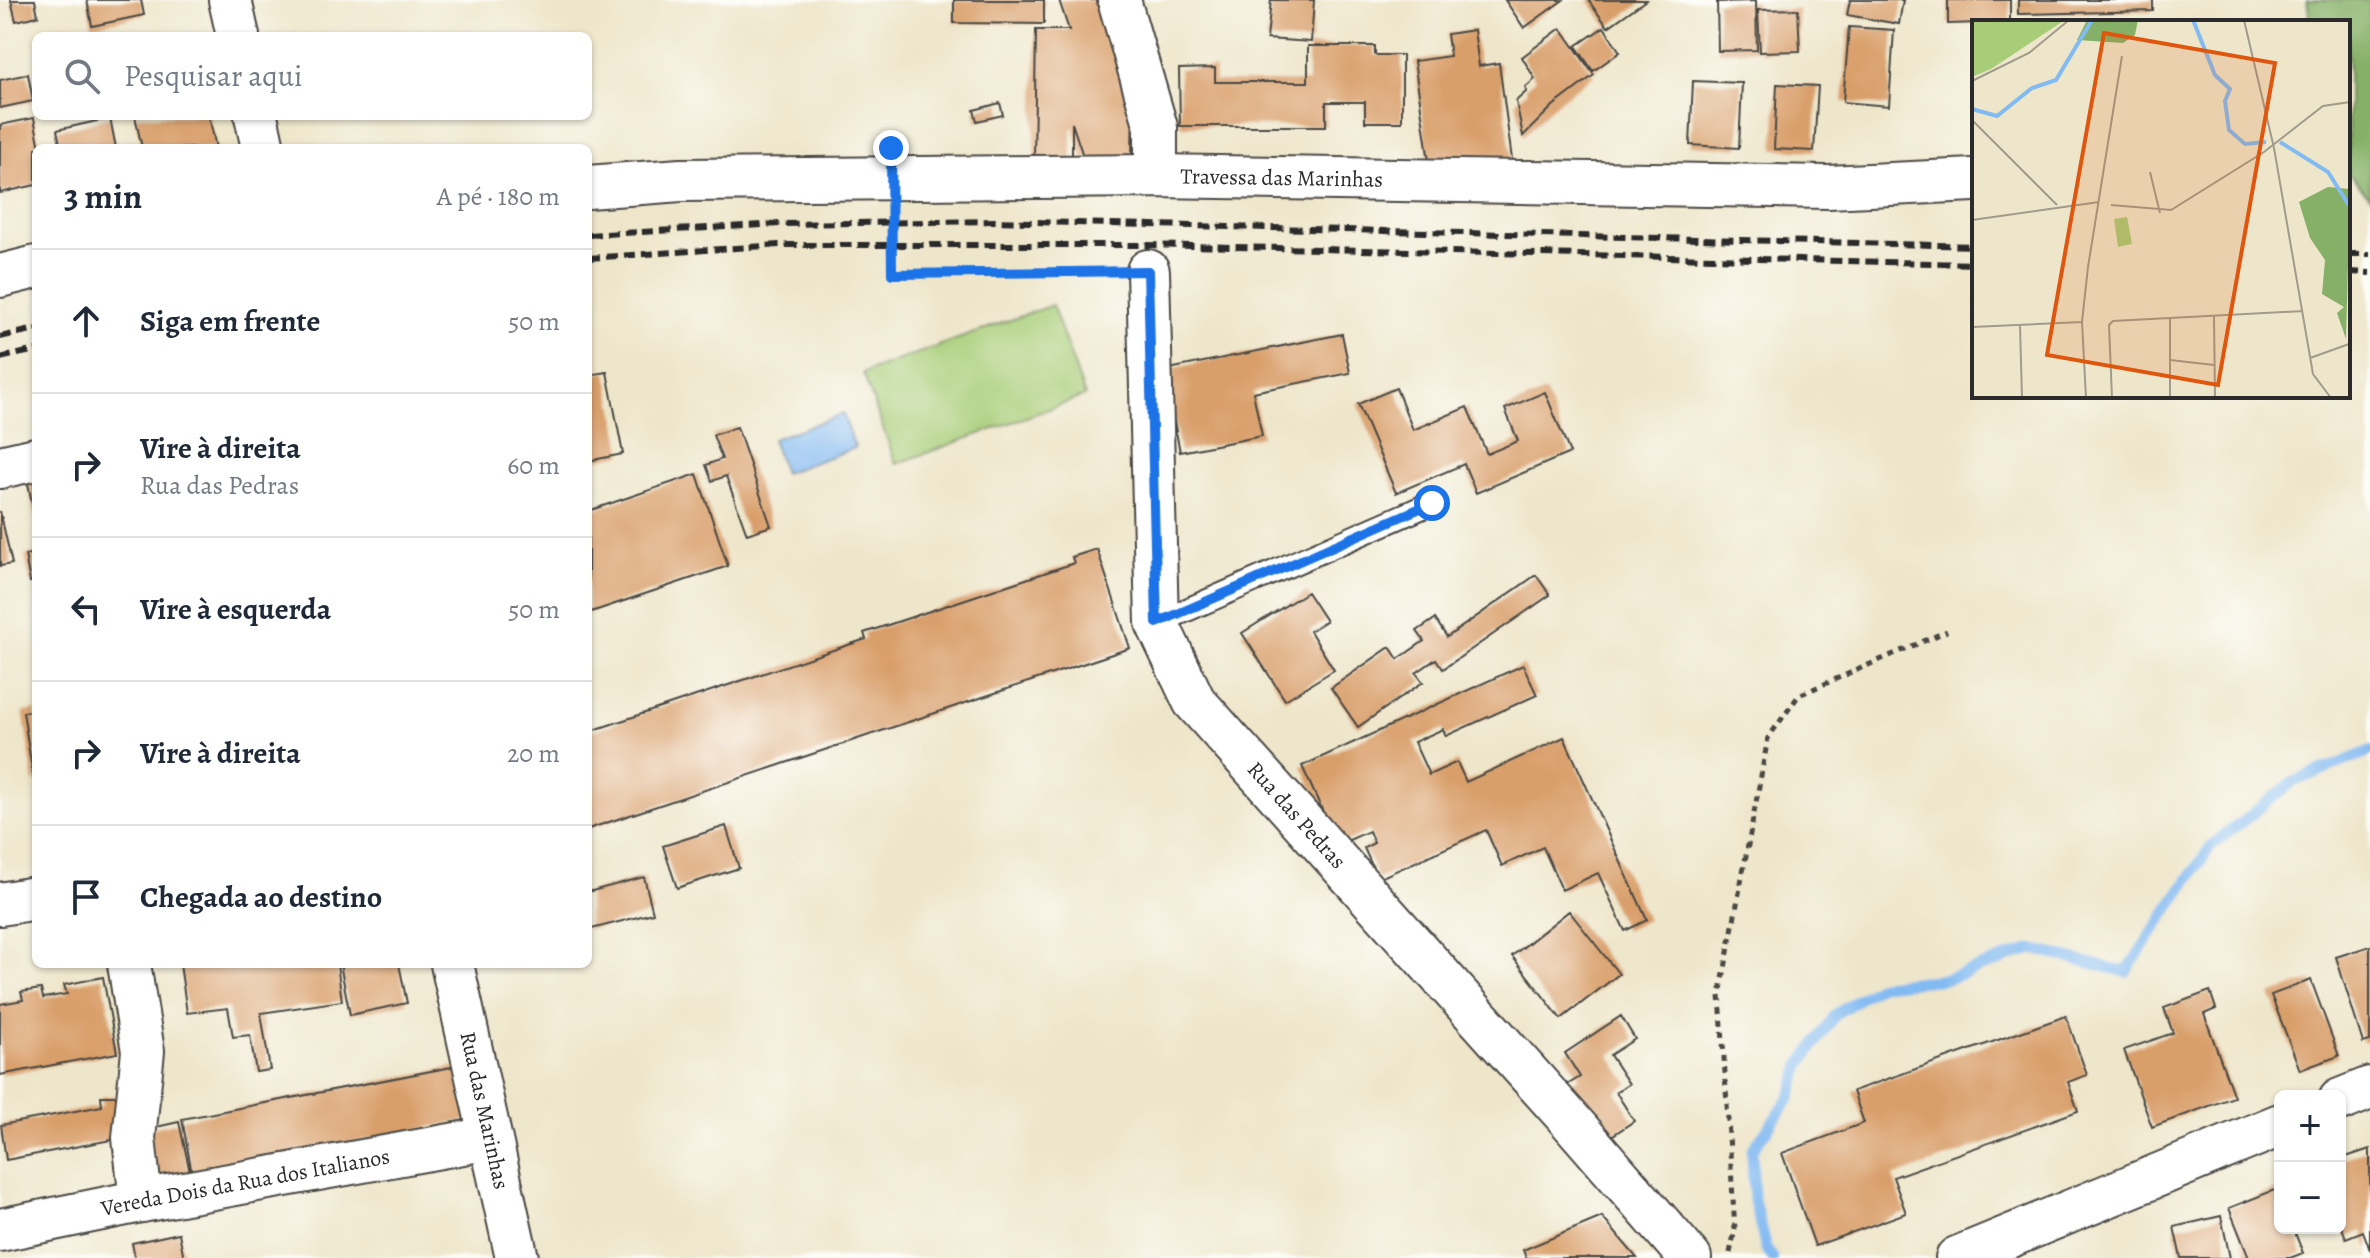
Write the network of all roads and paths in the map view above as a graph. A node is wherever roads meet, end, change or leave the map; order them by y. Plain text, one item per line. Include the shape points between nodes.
1 (230, 0) edge
2 (1119, 0) edge
3 (237, 32) edge
4 (257, 120) edge
5 (262, 144) edge
6 (891, 148) dead end
7 (1156, 176) junction
8 (1972, 180) edge
9 (592, 187) edge
10 (32, 268) edge
11 (1148, 271) joint
12 (0, 276) edge
13 (32, 460) edge
14 (0, 467) edge
15 (1432, 503) dead end
16 (1157, 623) junction
17 (1947, 631) dead end
18 (32, 899) edge
19 (0, 904) edge
20 (130, 968) edge
21 (453, 968) edge
22 (2370, 1088) edge
23 (2346, 1098) edge
24 (2274, 1127) edge
25 (490, 1138) junction
26 (141, 1201) junction
27 (0, 1230) edge
28 (517, 1258) edge
29 (1690, 1258) edge
30 (1729, 1258) edge
31 (1957, 1258) edge

1 - 3 street
2 - 7 street via 1156,127
4 - 5 street
6 - 11 path, bridge via 892,274
7 - 8 street, Travessa das Marinhas via 1828,187
7 - 9 street, Travessa das Marinhas via 681,180
10 - 12 street
11 - 16 street, Rua das Pedras
13 - 14 street
15 - 16 lane
16 - 29 street, Rua das Pedras via 1194,701
17 - 30 path via 1799,695 1768,738 1720,995 1735,1230
18 - 19 street
20 - 26 street via 143,1051 134,1138
21 - 25 street, Rua das Marinhas
22 - 23 street
24 - 31 street
25 - 26 street, Vereda Dois da Rua dos Italianos
25 - 28 street, Rua das Marinhas
26 - 27 street, Vereda Dois da Rua dos Italianos

